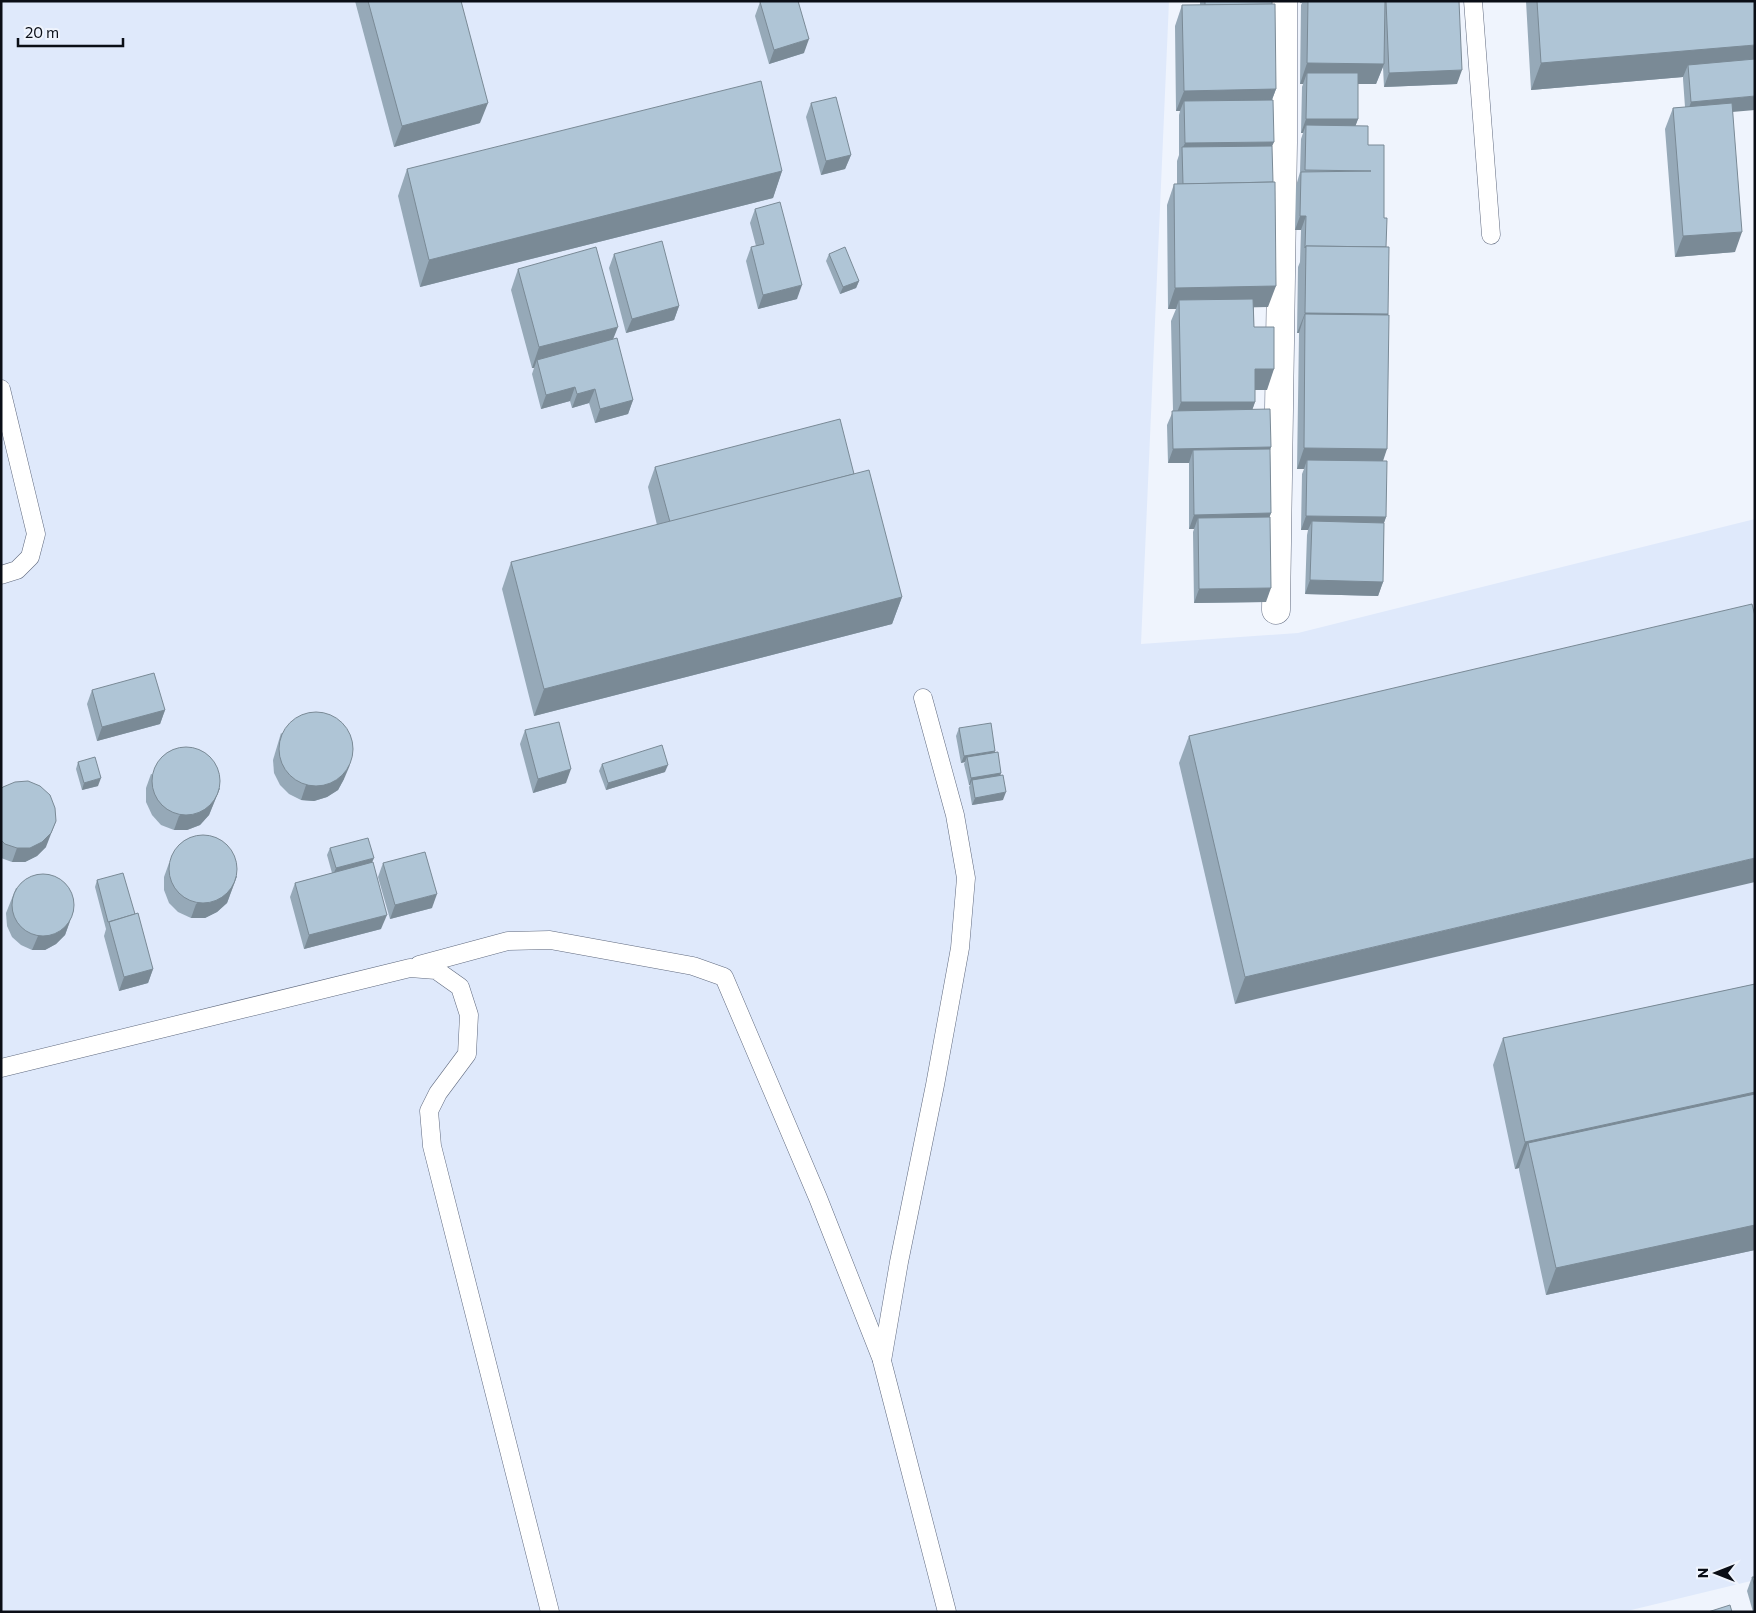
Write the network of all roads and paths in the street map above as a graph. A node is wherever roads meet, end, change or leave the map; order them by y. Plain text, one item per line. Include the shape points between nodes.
1 (1283, 1) edge
2 (1473, 1) edge
3 (1492, 235) dead end
4 (1, 389) edge
5 (1, 575) edge
6 (1276, 610) dead end
7 (923, 698) dead end
8 (410, 968) junction
9 (1, 1068) edge
10 (882, 1360) junction
11 (550, 1612) edge
12 (947, 1612) edge

1 - 6 street
2 - 3 lane
4 - 5 lane via 36,534 30,556 18,570
7 - 10 lane via 955,815 966,878 960,948
8 - 9 lane
8 - 10 lane via 508,941 550,940 694,966 724,977 818,1198
8 - 11 lane via 436,970 460,987 469,1015 467,1054 438,1092 429,1111 432,1146
10 - 12 lane

